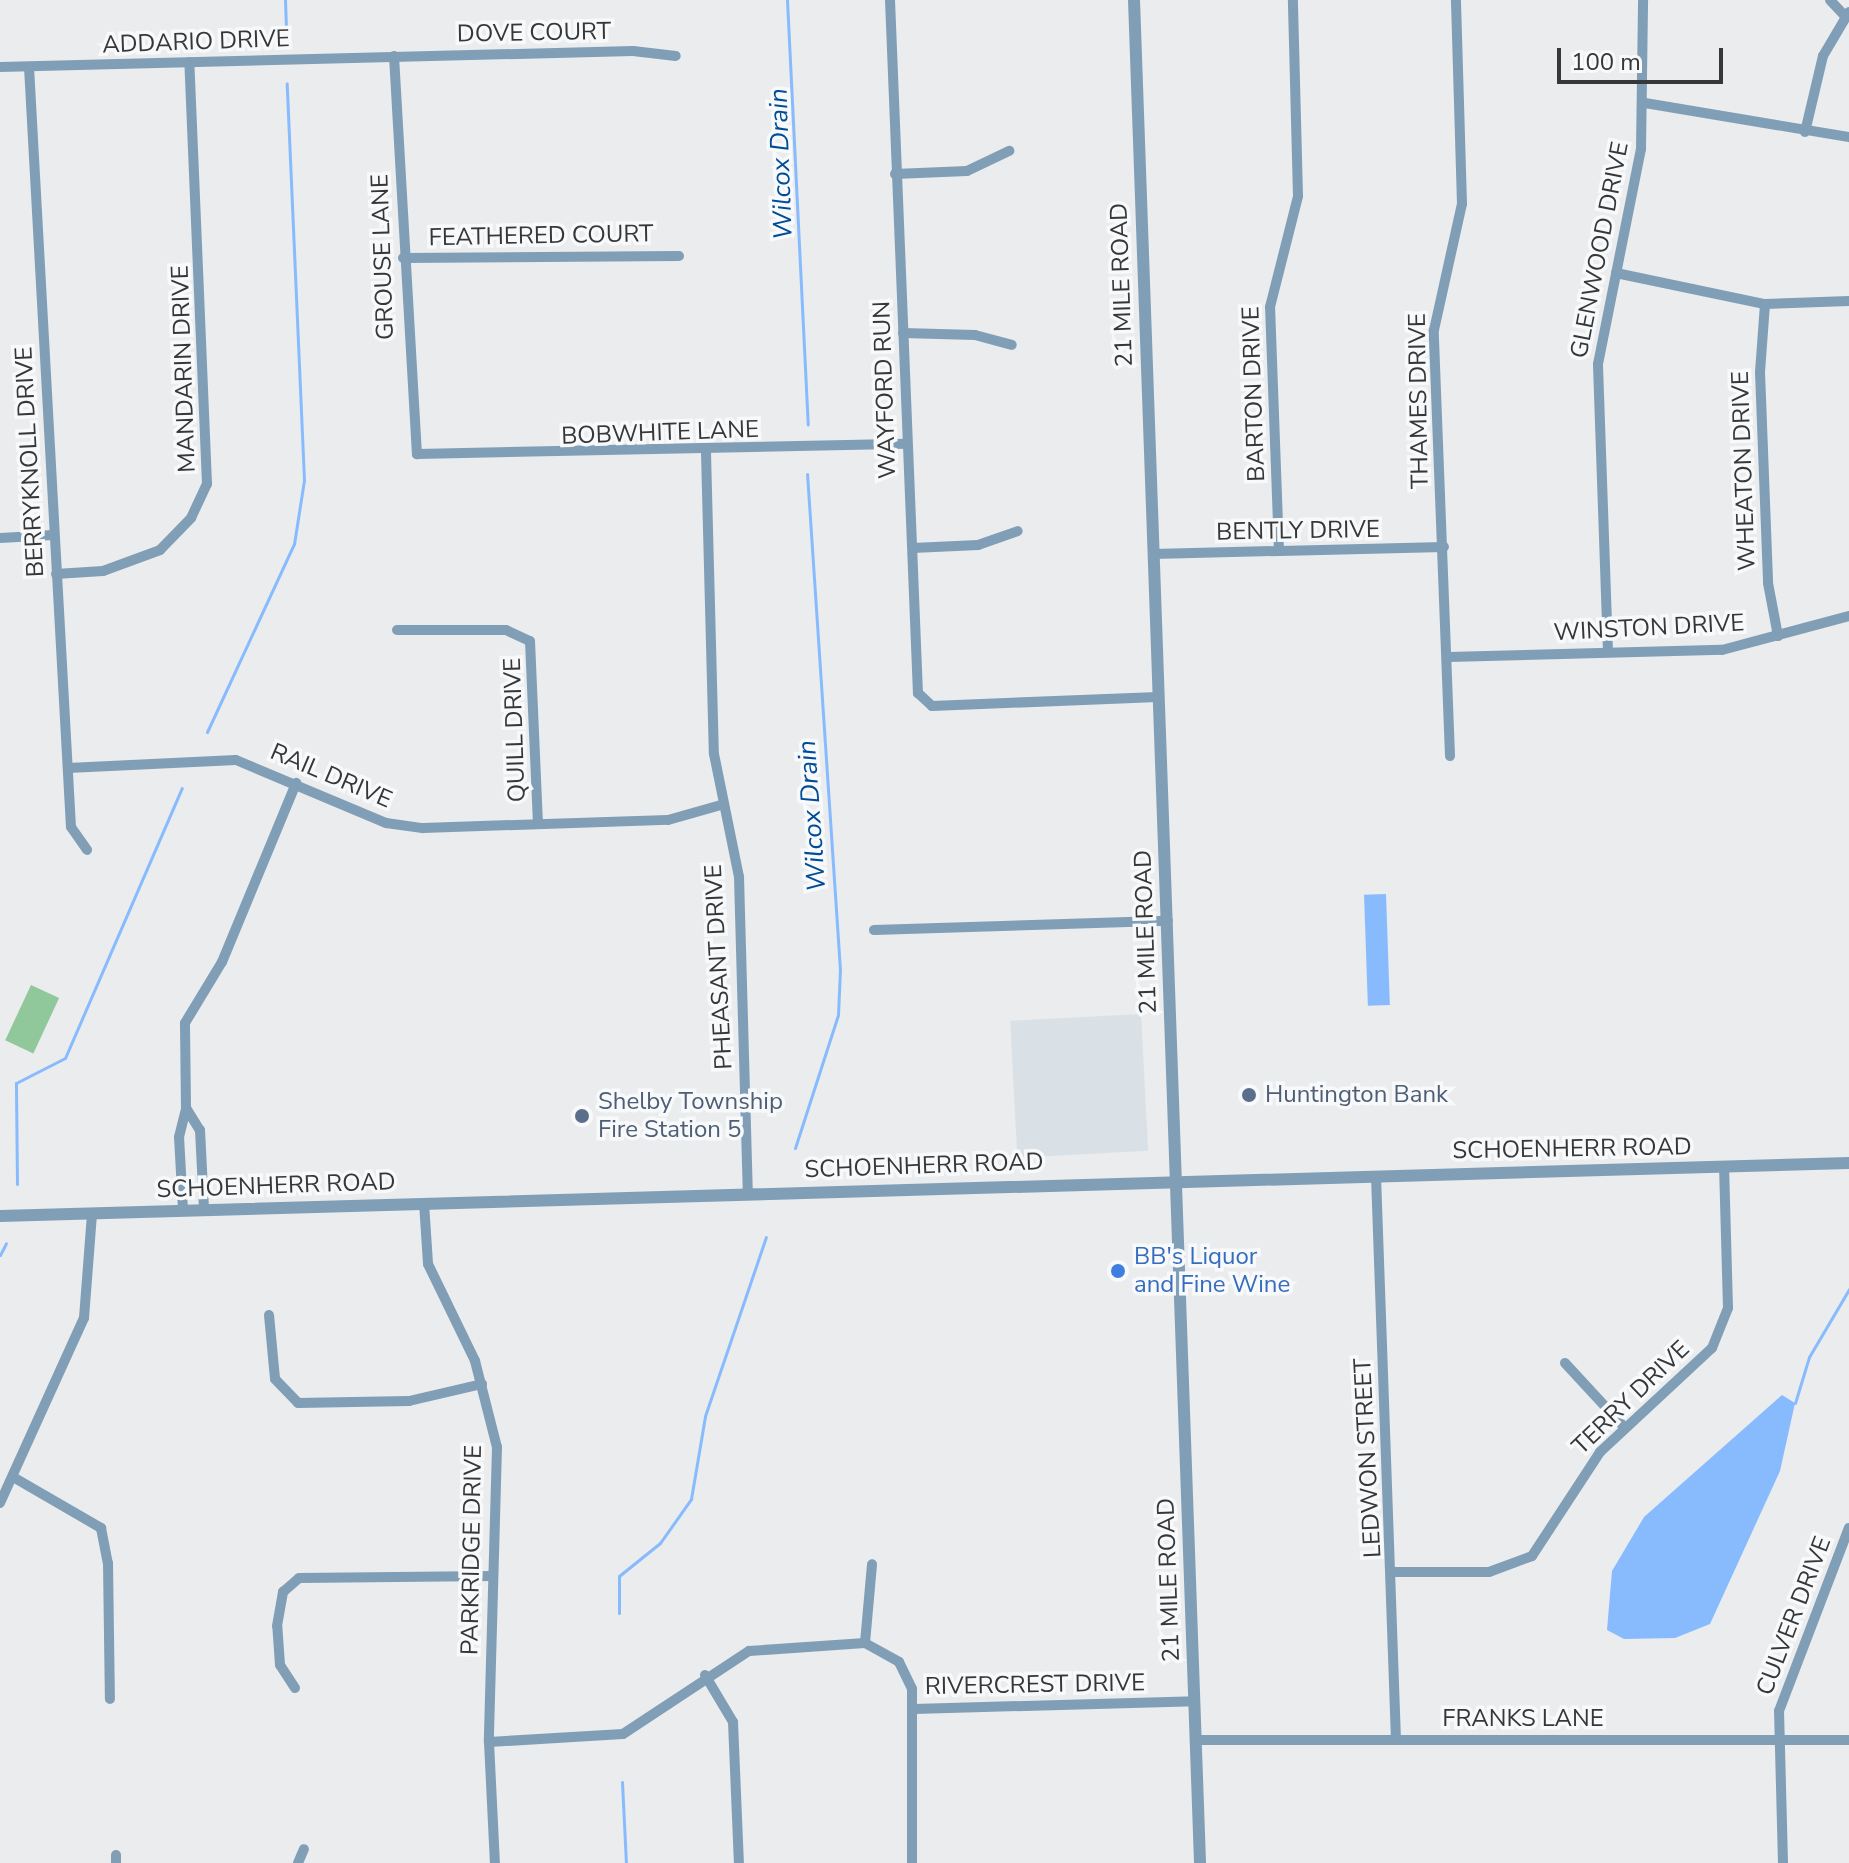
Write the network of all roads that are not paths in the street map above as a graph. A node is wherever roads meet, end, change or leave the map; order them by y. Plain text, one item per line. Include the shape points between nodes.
1 (890, 0) edge
2 (1134, 0) edge
3 (1293, 0) edge
4 (1456, 0) edge
5 (1643, 0) edge
6 (1830, 0) edge
7 (1847, 14) edge
8 (394, 56) junction
9 (676, 56) dead end
10 (189, 62) junction
11 (0, 67) edge
12 (29, 67) junction
13 (1645, 103) junction
14 (1805, 132) junction
15 (1849, 137) edge
16 (1009, 151) dead end
17 (895, 174) junction
18 (679, 256) dead end
19 (403, 258) junction
20 (1616, 273) junction
21 (1849, 301) edge
22 (1765, 304) junction
23 (903, 333) junction
24 (1012, 345) dead end
25 (906, 444) junction
26 (706, 453) junction
27 (417, 454) joint
28 (1018, 531) dead end
29 (53, 535) junction
30 (0, 538) edge
31 (1444, 547) junction
32 (913, 548) junction
33 (1279, 551) junction
34 (1153, 554) junction
35 (56, 574) junction
36 (1849, 616) edge
37 (397, 630) dead end
38 (1778, 636) junction
39 (1608, 652) junction
40 (1448, 657) junction
41 (1158, 697) junction
42 (1450, 756) dead end
43 (68, 768) junction
44 (296, 783) junction
45 (721, 805) junction
46 (538, 824) junction
47 (87, 850) dead end
48 (1168, 921) junction
49 (874, 930) dead end
50 (186, 1108) junction
51 (1849, 1163) edge
52 (1724, 1167) junction
53 (1376, 1176) junction
54 (1179, 1181) junction
55 (748, 1193) junction
56 (424, 1203) junction
57 (183, 1210) junction
58 (204, 1210) junction
59 (92, 1213) junction
60 (0, 1216) edge
61 (269, 1315) dead end
62 (1565, 1363) dead end
63 (482, 1384) junction
64 (1624, 1427) junction
65 (13, 1477) junction
66 (0, 1503) edge
67 (1849, 1528) edge
68 (872, 1564) dead end
69 (1394, 1572) junction
70 (493, 1576) junction
71 (865, 1643) junction
72 (705, 1675) junction
73 (295, 1688) dead end
74 (110, 1699) dead end
75 (1195, 1701) junction
76 (914, 1709) junction
77 (1396, 1739) junction
78 (1196, 1740) junction
79 (1849, 1740) edge
80 (489, 1742) junction
81 (1776, 1742) junction
82 (304, 1849) dead end
83 (298, 1863) edge
84 (495, 1863) edge
85 (739, 1863) edge
86 (912, 1863) edge
87 (1200, 1863) edge
88 (1783, 1863) edge

1 - 17 street, WAYFORD RUN
2 - 34 street, 21 MILE ROAD
3 - 33 street, BARTON DRIVE via 1298,196 1270,307
4 - 31 street, THAMES DRIVE via 1462,204 1434,330
5 - 13 street, GLENWOOD DRIVE
6 - 7 street
7 - 14 street via 1823,56
8 - 9 street, DOVE COURT
8 - 10 street, ADDARIO DRIVE
8 - 19 street, GROUSE LANE
10 - 12 street, ADDARIO DRIVE
10 - 35 street, MANDARIN DRIVE via 207,484 191,518 160,550 103,571
11 - 12 street, ADDARIO DRIVE
12 - 29 street, BERRYKNOLL DRIVE
13 - 14 street
13 - 20 street, GLENWOOD DRIVE
14 - 15 street
16 - 17 street via 967,171
17 - 23 street, WAYFORD RUN
18 - 19 street, FEATHERED COURT
19 - 27 street, GROUSE LANE
20 - 22 street
20 - 39 street, GLENWOOD DRIVE via 1597,386
21 - 22 street
22 - 38 street, WHEATON DRIVE via 1760,372 1768,583
23 - 24 street via 975,335
23 - 25 street, WAYFORD RUN
25 - 26 street, BOBWHITE LANE
25 - 32 street, WAYFORD RUN
26 - 27 street, BOBWHITE LANE
26 - 45 street, PHEASANT DRIVE
28 - 32 street via 978,545
29 - 30 street
29 - 35 street, BERRYKNOLL DRIVE
31 - 33 street, BENTLY DRIVE
31 - 40 street, THAMES DRIVE
32 - 41 street, WAYFORD RUN via 918,693 932,706
33 - 34 street, BENTLY DRIVE
34 - 41 street, 21 MILE ROAD
35 - 43 street, BERRYKNOLL DRIVE
36 - 38 street, WINSTON DRIVE
37 - 46 street, QUILL DRIVE via 506,630 526,636 534,652
38 - 39 street, WINSTON DRIVE via 1722,650
39 - 40 street, WINSTON DRIVE
40 - 42 street, THAMES DRIVE
41 - 48 street, 21 MILE ROAD
43 - 44 street, RAIL DRIVE via 221,759
43 - 47 street, BERRYKNOLL DRIVE via 71,827
44 - 46 street, RAIL DRIVE via 402,826
44 - 50 street via 222,962 185,1023
45 - 46 street, RAIL DRIVE via 668,820
45 - 55 street, PHEASANT DRIVE via 739,888
48 - 49 street
48 - 54 street, 21 MILE ROAD
50 - 57 street via 179,1137
50 - 58 street via 200,1130
51 - 52 street, SCHOENHERR ROAD
52 - 53 street, SCHOENHERR ROAD
52 - 64 street, TERRY DRIVE via 1723,1328 1703,1358
53 - 54 street, SCHOENHERR ROAD
53 - 69 street, LEDWON STREET
54 - 55 street, SCHOENHERR ROAD
54 - 75 street, 21 MILE ROAD
55 - 56 street, SCHOENHERR ROAD
56 - 58 street, SCHOENHERR ROAD
56 - 63 street, PARKRIDGE DRIVE via 431,1273
57 - 58 street, SCHOENHERR ROAD
57 - 59 street, SCHOENHERR ROAD
59 - 60 street, SCHOENHERR ROAD
59 - 65 street via 84,1318
61 - 63 street via 275,1379 298,1403 409,1401
62 - 64 street
63 - 70 street, PARKRIDGE DRIVE via 498,1468
64 - 69 street, TERRY DRIVE via 1520,1565
65 - 66 street
65 - 74 street via 101,1528 108,1563
67 - 81 street, CULVER DRIVE via 1783,1694
68 - 71 street
69 - 77 street, LEDWON STREET
70 - 73 street via 299,1578 277,1610 280,1665
70 - 80 street, PARKRIDGE DRIVE
71 - 72 street via 761,1648
71 - 76 street, RIVERCREST DRIVE via 899,1662
72 - 80 street via 666,1711 623,1734
72 - 85 street via 733,1722
75 - 76 street, RIVERCREST DRIVE
75 - 78 street, 21 MILE ROAD
76 - 86 street
77 - 78 street, FRANKS LANE
77 - 81 street, FRANKS LANE
78 - 87 street, 21 MILE ROAD
79 - 81 street, FRANKS LANE
80 - 84 street, PARKRIDGE DRIVE
81 - 88 street, CULVER DRIVE
82 - 83 street

